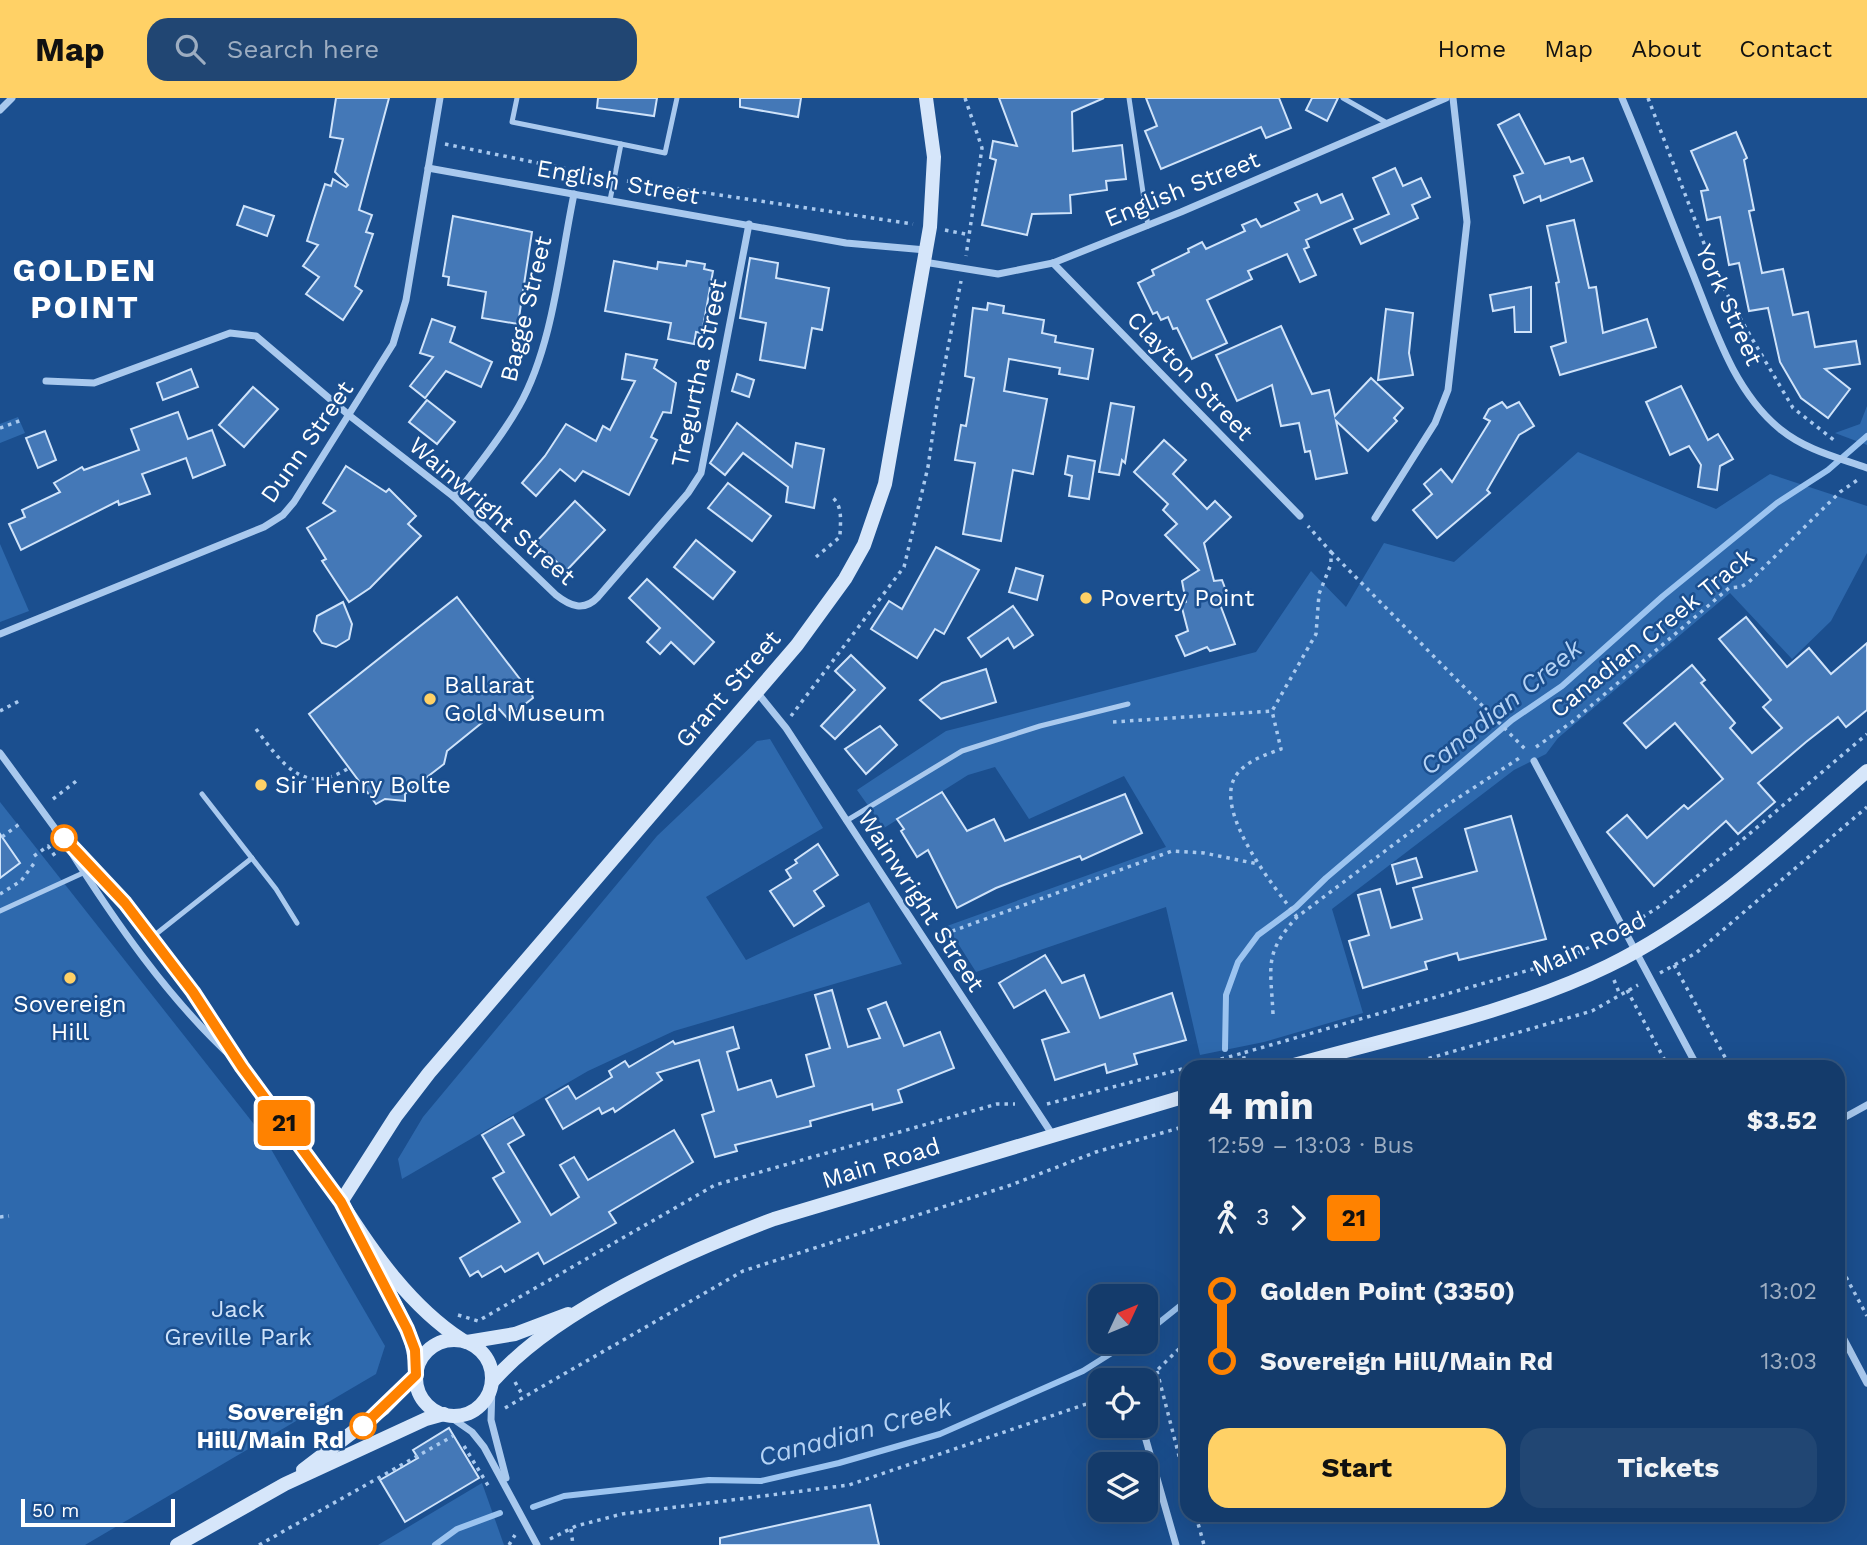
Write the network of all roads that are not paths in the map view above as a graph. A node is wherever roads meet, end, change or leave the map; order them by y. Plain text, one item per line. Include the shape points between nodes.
1 (12, 98) edge
2 (440, 98) edge
3 (517, 98) edge
4 (677, 98) edge
5 (926, 98) edge
6 (1129, 98) edge
7 (1343, 98) edge
8 (1446, 98) edge
9 (1453, 98) edge
10 (1622, 98) edge
11 (0, 110) edge
12 (1387, 123) junction
13 (621, 144) junction
14 (428, 168) junction
15 (575, 194) junction
16 (610, 200) junction
17 (749, 224) junction
18 (1148, 226) junction
19 (925, 256) junction
20 (1053, 263) junction
21 (46, 380) dead end
22 (350, 416) junction
23 (1867, 468) edge
24 (454, 498) junction
25 (1300, 516) road end
26 (1375, 518) dead end
27 (577, 607) joint
28 (0, 634) edge
29 (755, 691) junction
30 (1128, 704) dead end
31 (0, 753) edge
32 (1534, 761) dead end
33 (0, 764) edge
34 (1867, 771) edge
35 (24, 789) junction
36 (202, 794) dead end
37 (846, 821) junction
38 (55, 829) junction
39 (252, 858) junction
40 (83, 873) junction
41 (0, 911) edge
42 (297, 923) dead end
43 (151, 938) junction
44 (139, 948) junction
45 (1637, 950) junction
46 (1311, 1060) edge
47 (1694, 1060) edge
48 (242, 1067) junction
49 (1180, 1098) edge
50 (1867, 1105) edge
51 (1845, 1117) edge
52 (1052, 1134) junction
53 (344, 1207) junction
54 (598, 1301) junction
55 (465, 1341) junction
56 (1845, 1341) edge
57 (417, 1374) junction
58 (1867, 1383) edge
59 (492, 1384) junction
60 (446, 1415) junction
61 (1146, 1438) edge
62 (285, 1484) junction
63 (509, 1488) junction
64 (536, 1543) edge
65 (177, 1545) edge
66 (1176, 1545) edge

1 - 11 street
2 - 14 street, Dunn Street
3 - 13 lane via 512,122
4 - 13 lane via 665,153
5 - 19 main road, Grant Street via 934,157
6 - 18 lane
7 - 12 lane
8 - 12 street, English Street
9 - 26 street via 1467,222 1450,383 1435,423
10 - 23 street, York Street via 1740,380 1779,428 1822,454
12 - 18 street, English Street
13 - 16 lane
14 - 15 street, English Street
14 - 22 street, Dunn Street via 400,325 383,364
15 - 16 street, English Street
15 - 24 street, Bagge Street via 531,378 510,421
16 - 17 street, English Street
17 - 19 street, English Street
17 - 27 street, Tregurtha Street via 701,473 595,599
18 - 20 street, English Street
19 - 20 street, English Street via 964,271 1007,274
19 - 29 main road, Grant Street via 885,484 873,523 832,599
20 - 25 street, Clayton Street
21 - 22 street, Wainwright Street via 100,382 220,336 244,332 263,341
22 - 24 street, Wainwright Street
22 - 28 street, Dunn Street via 295,502 278,519
24 - 27 street, Wainwright Street via 556,595
29 - 37 street, Wainwright Street via 784,726
29 - 53 main road, Grant Street via 429,1073 391,1124
30 - 37 lane via 962,751
31 - 35 street
32 - 45 street
33 - 35 street
34 - 45 main road, Main Road via 1713,900
35 - 38 street
36 - 39 lane
37 - 52 street, Wainwright Street
38 - 40 street
38 - 43 street
39 - 42 lane
39 - 43 lane
40 - 41 lane
40 - 44 street
43 - 44 street
43 - 48 street via 214,1020
44 - 48 street via 207,1034
45 - 46 main road, Main Road via 1524,999
45 - 47 street
48 - 53 street
49 - 52 main road, Main Road
50 - 51 street
52 - 54 main road, Main Road via 774,1219 692,1252
53 - 55 main road via 396,1278 438,1323
53 - 57 main road via 407,1329
54 - 55 main road, Main Road via 515,1334
54 - 59 main road, Main Road via 522,1352
55 - 57 main road via 447,1340 433,1346 422,1357
55 - 59 main road via 486,1357
56 - 58 street
57 - 60 main road via 423,1400
57 - 62 main road via 363,1426
59 - 60 main road via 476,1409
59 - 63 street via 491,1420
60 - 62 main road via 426,1419
60 - 63 street via 479,1440
61 - 66 street
62 - 65 main road
63 - 64 street

